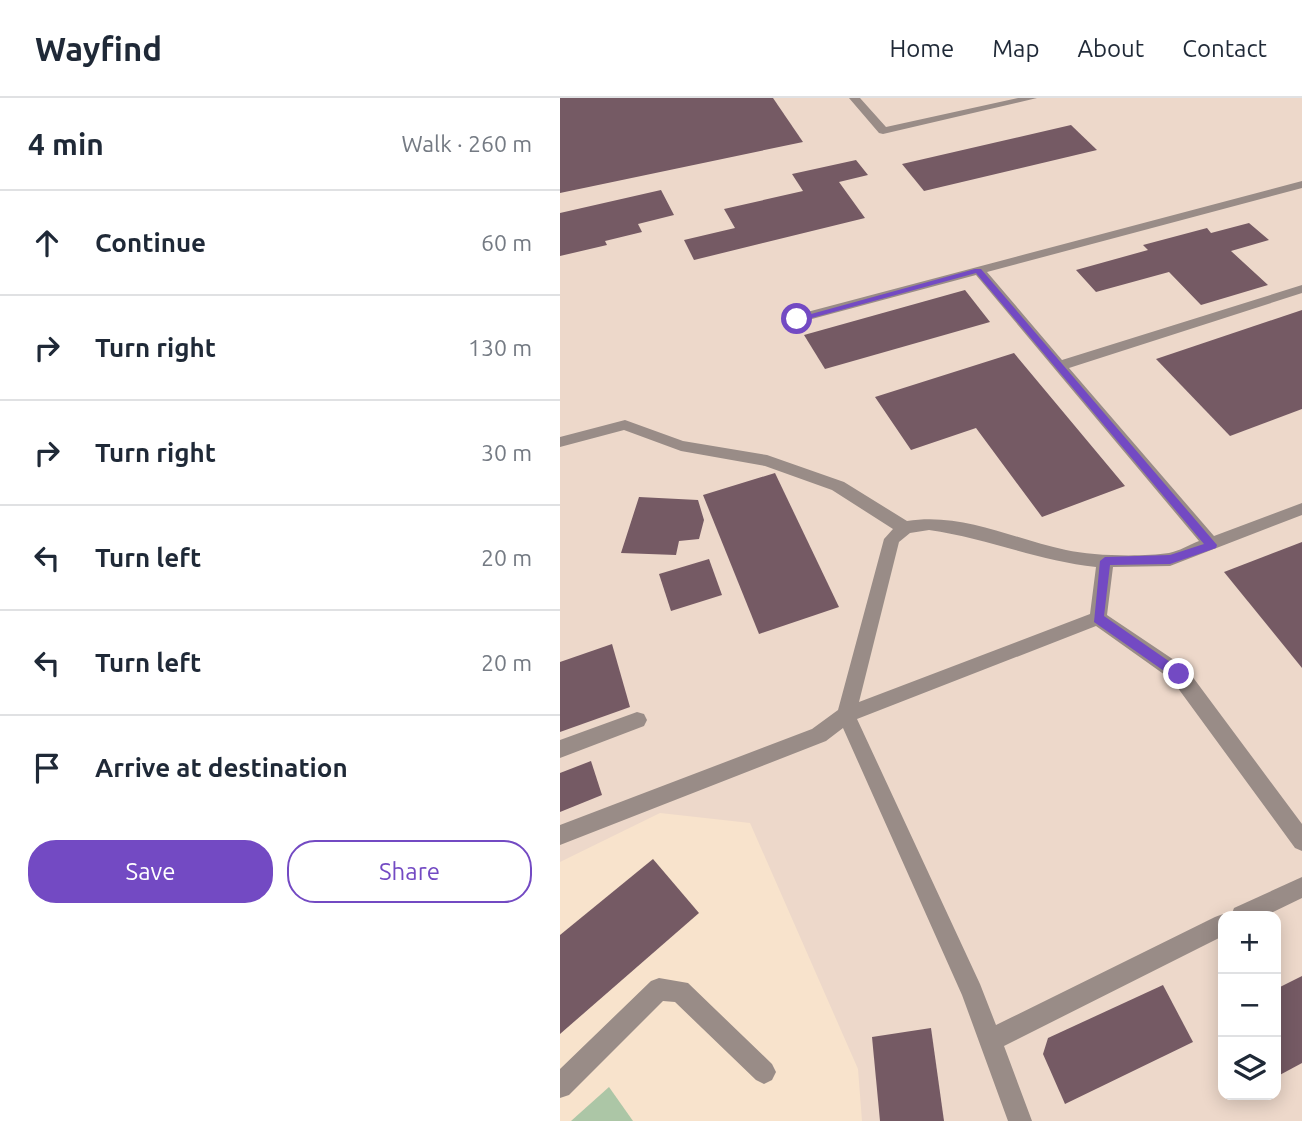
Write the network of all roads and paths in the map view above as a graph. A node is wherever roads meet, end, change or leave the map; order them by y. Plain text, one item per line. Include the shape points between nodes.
1 (854, 98) edge
2 (1032, 98) edge
3 (1302, 184) edge
4 (978, 270) junction
5 (1302, 289) edge
6 (797, 319) dead end
7 (1059, 366) junction
8 (560, 442) edge
9 (1302, 509) edge
10 (905, 528) junction
11 (1212, 545) junction
12 (1105, 561) junction
13 (1098, 618) junction
14 (846, 715) junction
15 (637, 720) dead end
16 (560, 749) edge
17 (560, 835) edge
18 (1302, 841) edge
19 (1302, 887) edge
20 (1252, 911) edge
21 (1218, 927) edge
22 (990, 1040) junction
23 (764, 1072) dead end
24 (560, 1086) edge
25 (1020, 1121) edge

1 - 2 lane via 883,131
3 - 4 lane
4 - 6 lane
4 - 7 lane
5 - 7 lane
7 - 11 lane
8 - 10 lane via 625,425 681,446 767,461 838,486
9 - 11 lane
10 - 12 lane via 929,524 965,529 1067,557
10 - 14 lane via 892,539
11 - 12 lane via 1170,559
12 - 13 lane
13 - 14 lane
13 - 18 lane via 1179,674
14 - 17 lane via 819,735
14 - 22 lane
15 - 16 lane
19 - 20 lane
21 - 22 lane
22 - 25 lane
23 - 24 lane via 680,991 659,989

